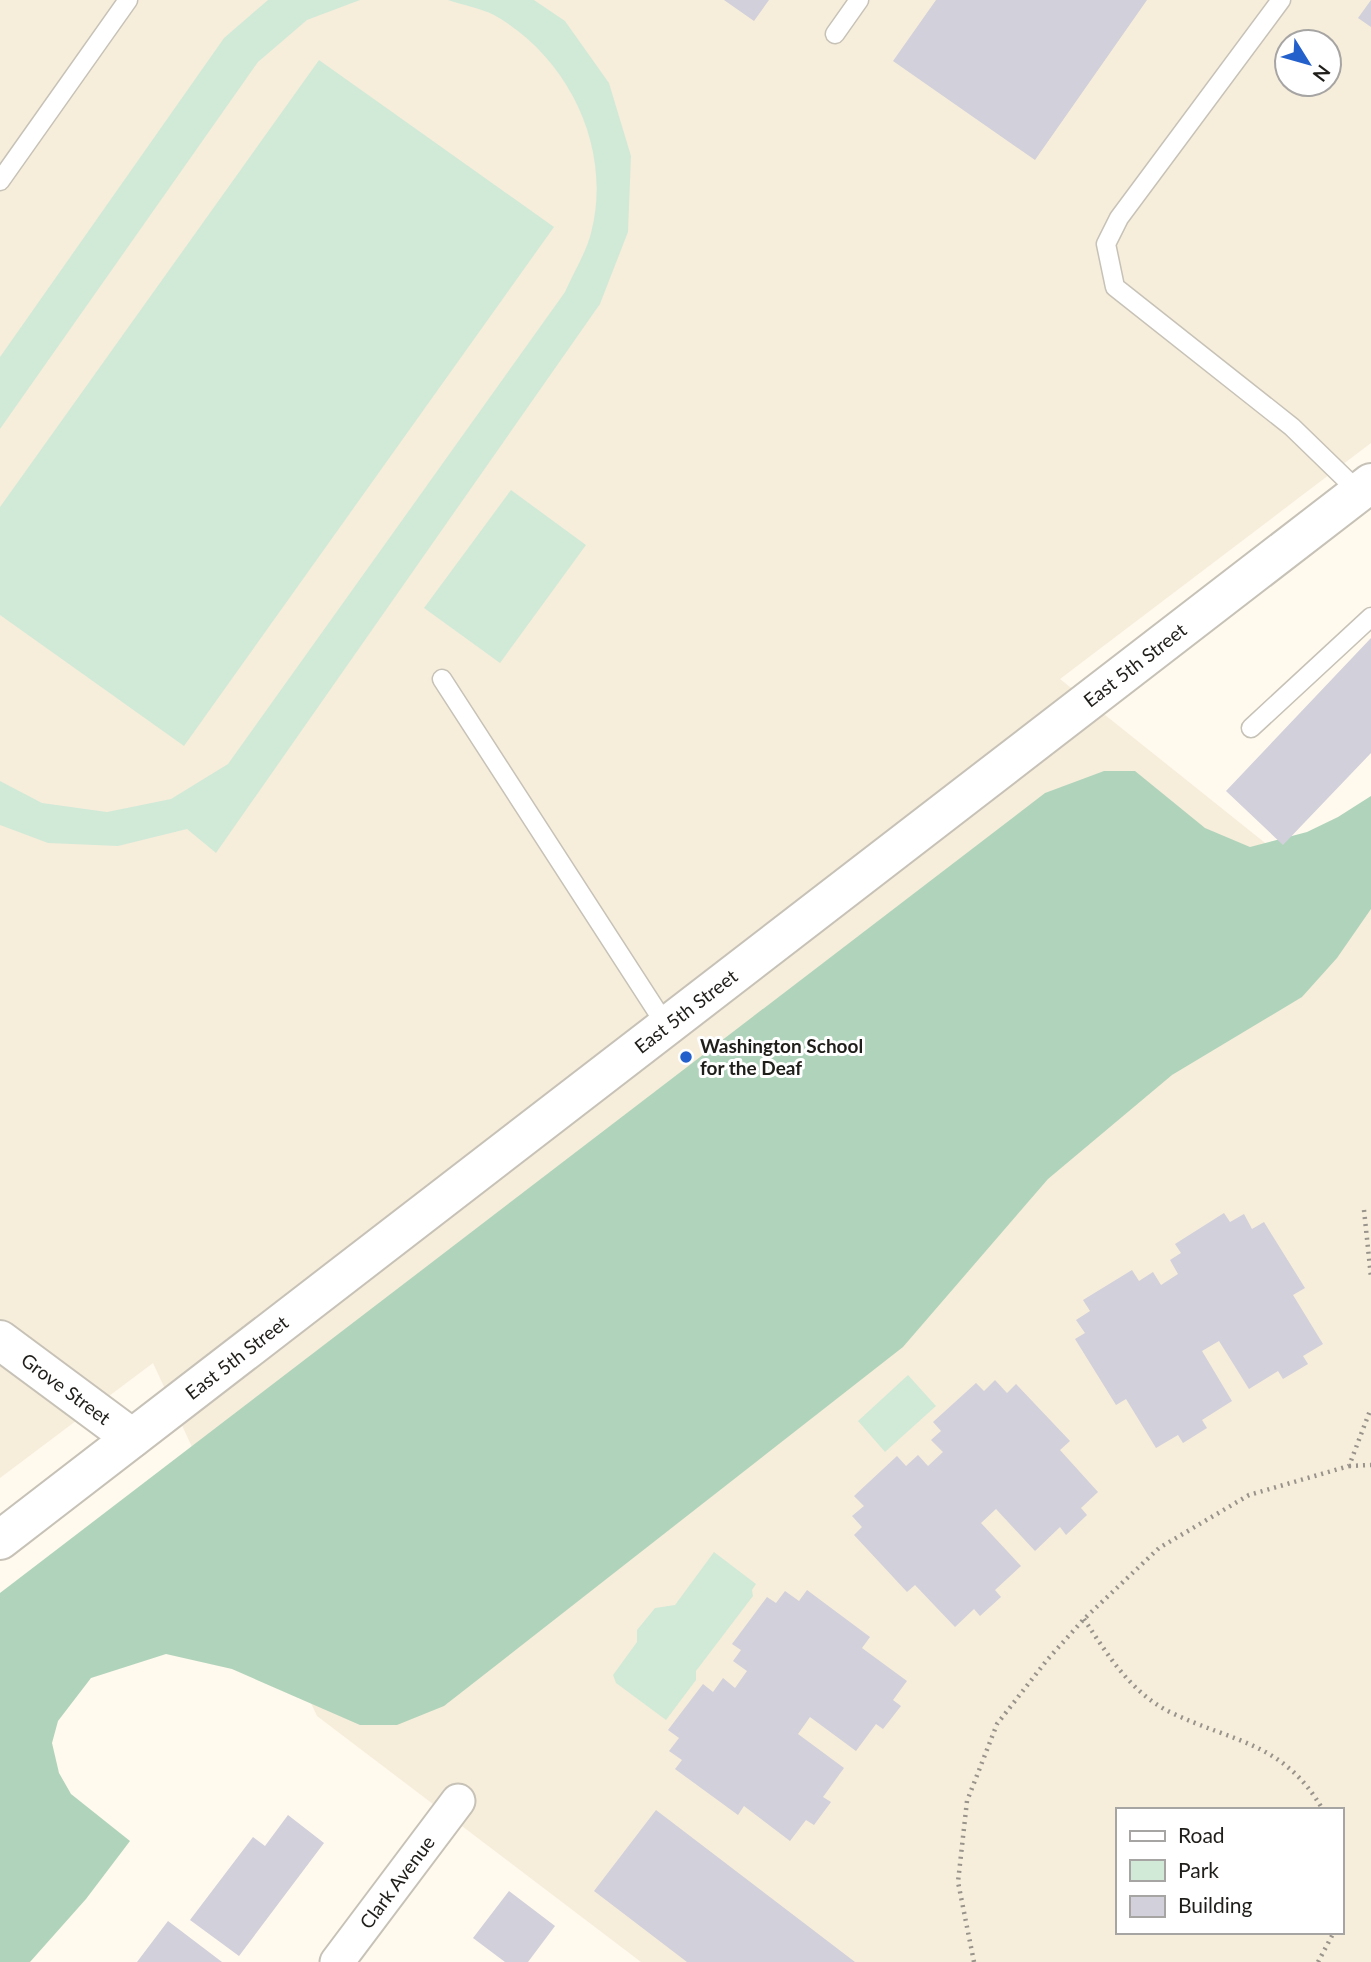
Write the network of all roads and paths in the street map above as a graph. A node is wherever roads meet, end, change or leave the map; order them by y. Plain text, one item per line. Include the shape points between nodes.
1 (128, 0) edge
2 (859, 0) edge
3 (1281, 0) edge
4 (835, 34) dead end
5 (0, 181) edge
6 (1365, 487) edge
7 (1371, 617) edge
8 (442, 679) dead end
9 (1251, 728) dead end
10 (667, 1027) junction
11 (1364, 1210) dead end
12 (1371, 1277) edge
13 (0, 1340) edge
14 (1371, 1408) edge
15 (132, 1438) junction
16 (1371, 1465) edge
17 (1349, 1466) junction
18 (0, 1540) edge
19 (1084, 1619) junction
20 (458, 1801) dead end
21 (1322, 1808) edge
22 (1333, 1934) edge
23 (337, 1962) edge
24 (974, 1962) edge
25 (1318, 1962) edge

1 - 5 lane
2 - 4 lane
3 - 6 lane via 1119,218 1107,244 1115,287
6 - 10 street, East 5th Street
7 - 9 lane
8 - 10 lane
10 - 15 street, East 5th Street
11 - 12 path
13 - 15 street, Grove Street
14 - 17 path
15 - 18 street, East 5th Street
16 - 17 path
17 - 19 path via 1249,1495 1159,1548
19 - 21 path via 1118,1672 1168,1711 1272,1753 1309,1786
19 - 24 path via 997,1724 967,1801 958,1882
20 - 23 street, Clark Avenue
22 - 25 path

